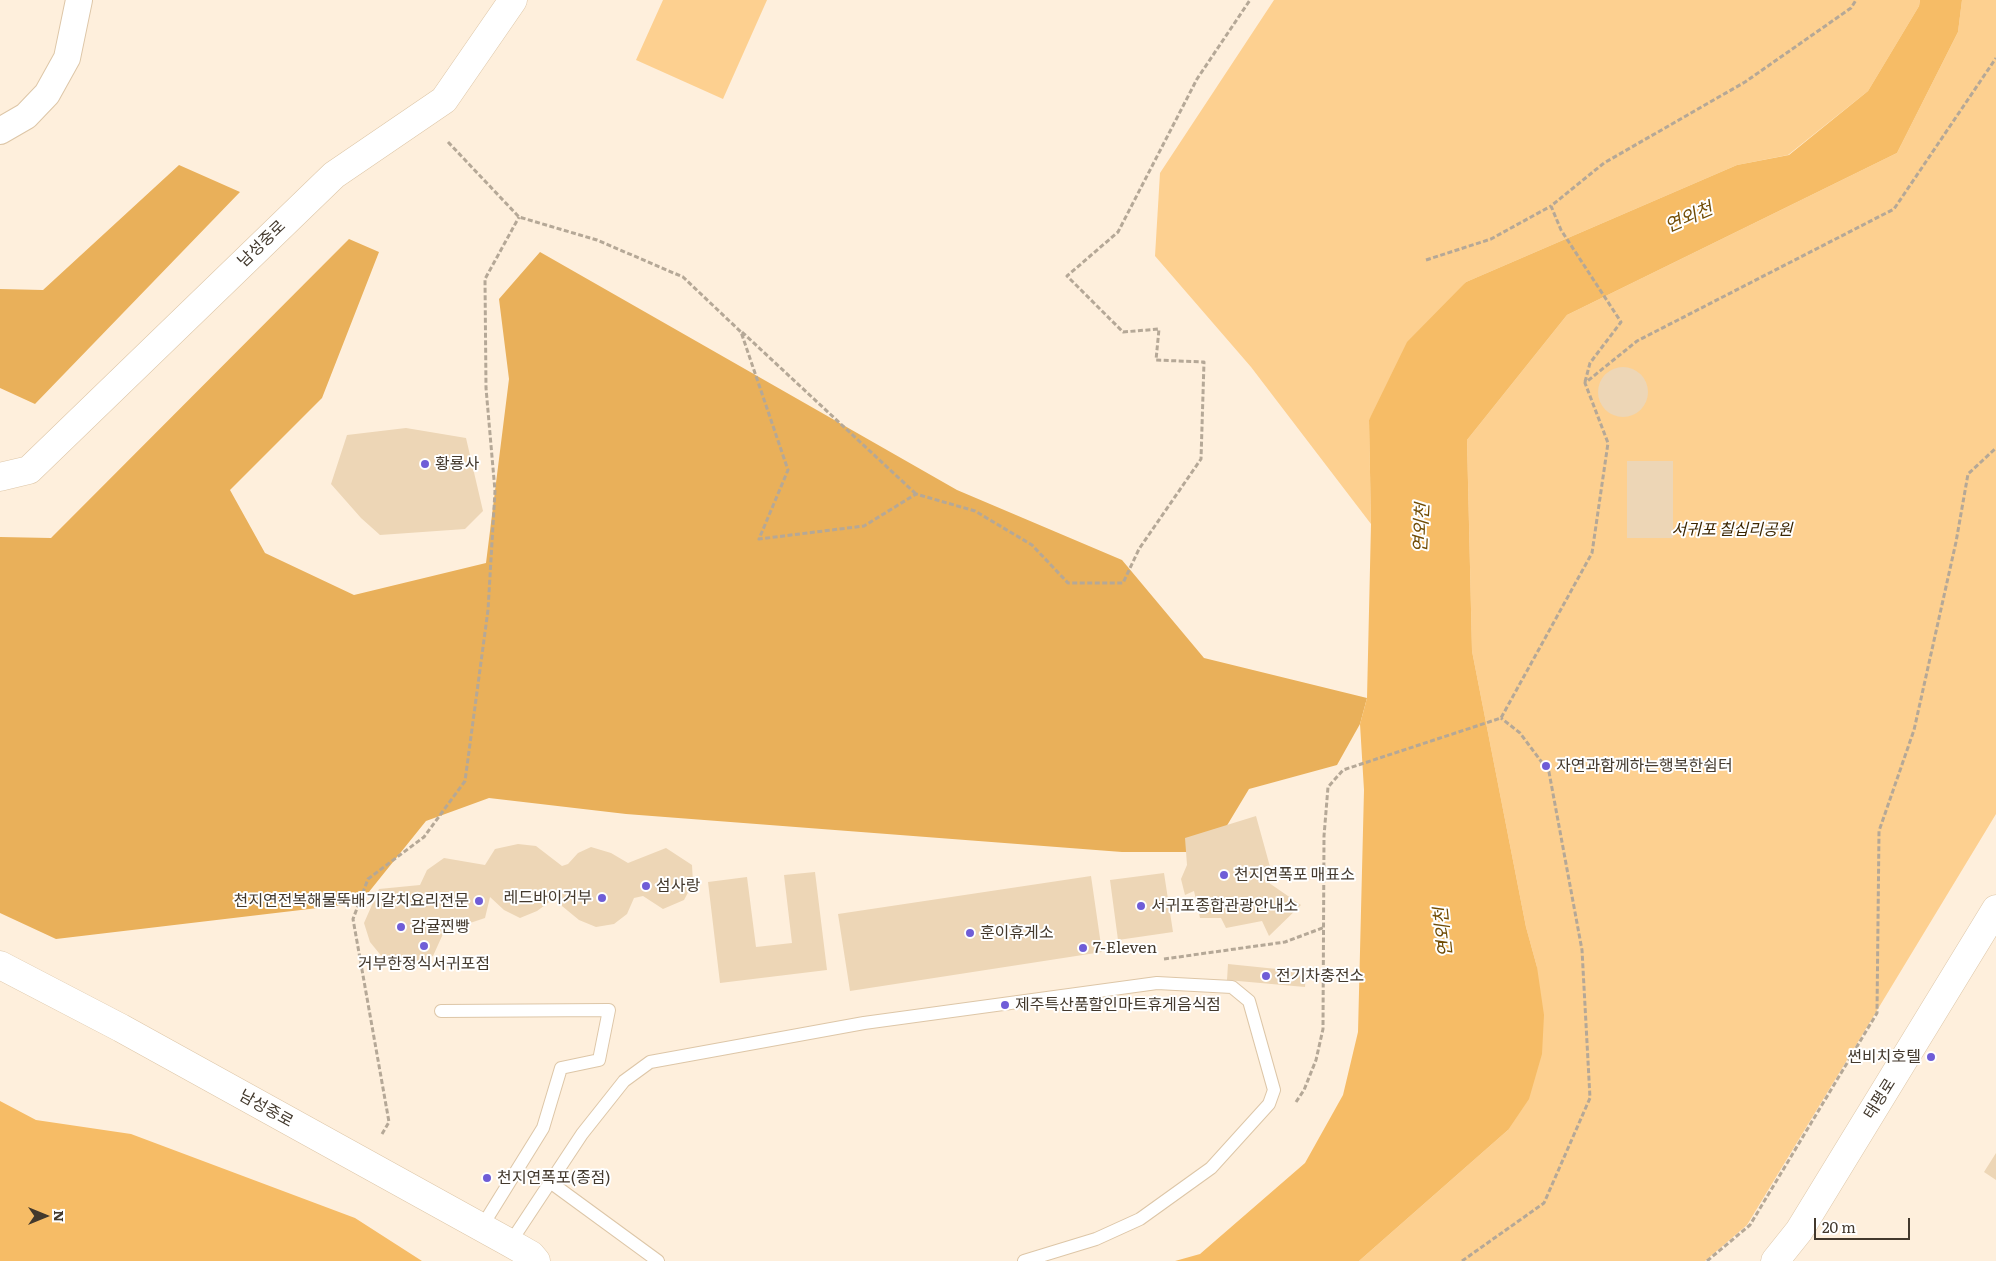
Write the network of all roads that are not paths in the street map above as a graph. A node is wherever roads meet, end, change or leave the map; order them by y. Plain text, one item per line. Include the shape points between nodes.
1 (79, 0) edge
2 (514, 0) edge
3 (0, 131) edge
4 (0, 477) edge
5 (1996, 910) edge
6 (0, 965) edge
7 (441, 1011) dead end
8 (550, 1182) junction
9 (481, 1228) junction
10 (525, 1253) edge
11 (658, 1261) edge
12 (1024, 1261) edge
13 (1775, 1261) edge

1 - 3 street via 67,58 47,94 26,116
2 - 4 street, 남성중로 via 444,100 334,175 29,470
5 - 13 street, 태평로 via 1799,1230
6 - 9 street, 남성중로 via 121,1028
7 - 9 lane via 609,1010 599,1060 561,1068 543,1128
8 - 10 lane
8 - 11 lane
8 - 12 lane via 624,1080 650,1062 864,1023 1157,983 1232,987 1249,1001 1274,1090 1269,1104 1211,1168 1140,1219 1096,1239
9 - 10 street, 남성중로

